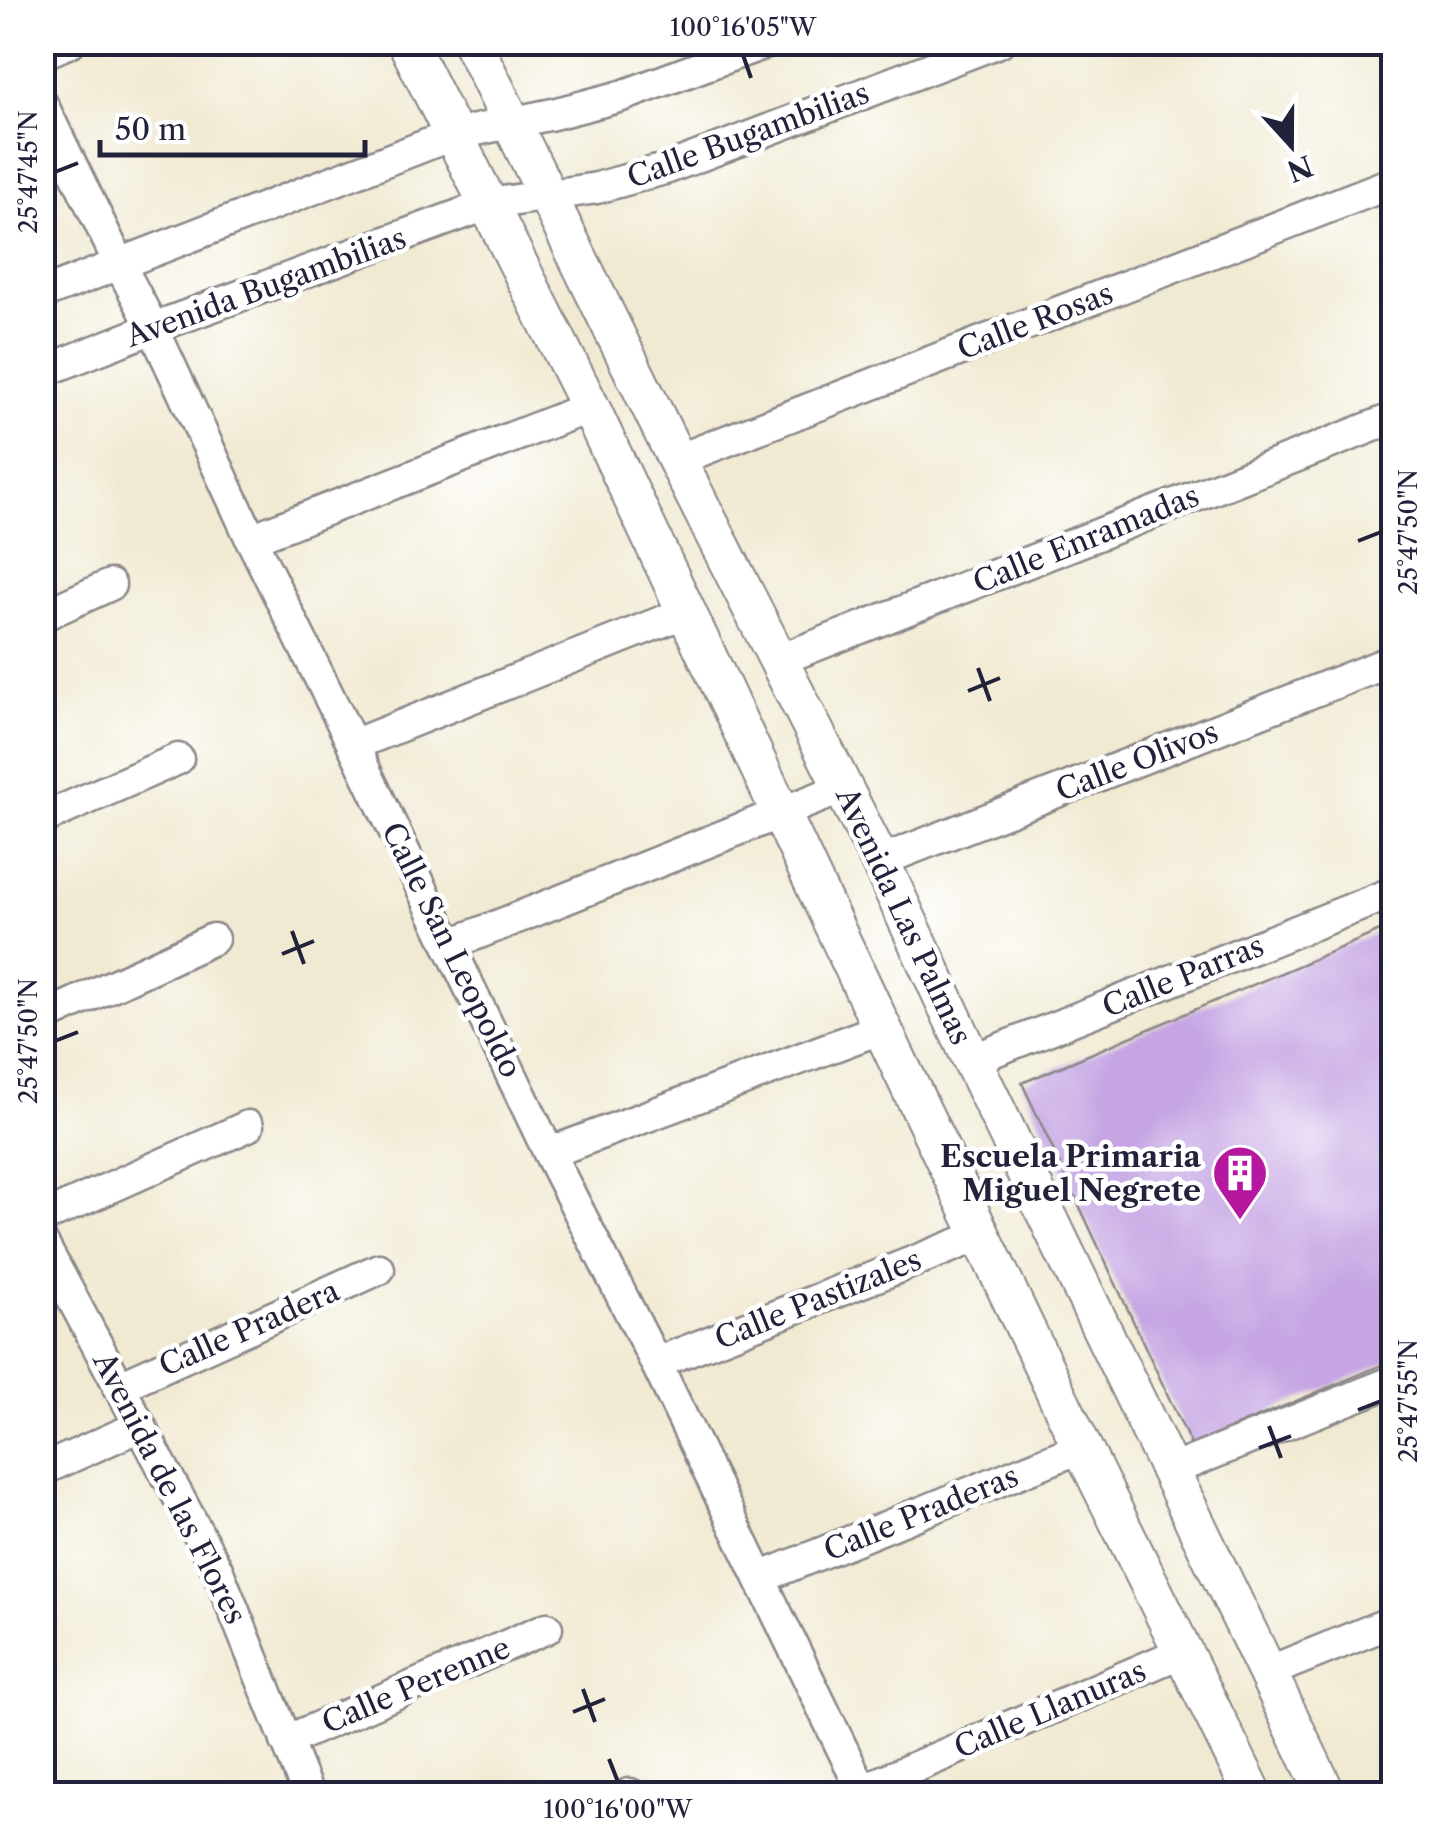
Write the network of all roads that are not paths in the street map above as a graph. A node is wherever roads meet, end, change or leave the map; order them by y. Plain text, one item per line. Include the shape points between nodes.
1 (70, 42) edge
2 (406, 42) edge
3 (472, 42) edge
4 (768, 42) edge
5 (1000, 42) edge
6 (42, 54) edge
7 (42, 104) edge
8 (512, 121) junction
9 (452, 135) junction
10 (1394, 182) edge
11 (549, 196) junction
12 (490, 204) junction
13 (120, 265) junction
14 (42, 294) edge
15 (154, 328) junction
16 (42, 372) edge
17 (590, 407) junction
18 (1394, 418) edge
19 (677, 460) junction
20 (251, 539) junction
21 (110, 585) dead end
22 (686, 612) junction
23 (42, 616) edge
24 (779, 660) junction
25 (1394, 660) edge
26 (353, 745) junction
27 (178, 759) dead end
28 (843, 788) junction
29 (782, 813) junction
30 (42, 819) edge
31 (880, 861) junction
32 (1394, 892) edge
33 (213, 939) dead end
34 (449, 946) junction
35 (42, 1018) edge
36 (882, 1028) junction
37 (972, 1060) junction
38 (248, 1126) dead end
39 (549, 1153) junction
40 (42, 1218) edge
41 (981, 1234) junction
42 (42, 1242) edge
43 (379, 1270) dead end
44 (656, 1363) junction
45 (1394, 1380) edge
46 (118, 1387) junction
47 (140, 1426) junction
48 (1082, 1447) junction
49 (42, 1470) edge
50 (1170, 1471) junction
51 (760, 1578) junction
52 (1394, 1621) edge
53 (546, 1628) dead end
54 (1182, 1652) junction
55 (1268, 1672) junction
56 (286, 1741) junction
57 (863, 1792) edge
58 (308, 1794) edge
59 (1252, 1794) edge
60 (1326, 1794) edge

1 - 6 street
2 - 9 street
3 - 8 street, Avenida Las Palmas
4 - 8 street via 622,96
5 - 11 street, Calle Bugambilias via 668,168
7 - 13 street, Calle San Leopoldo
8 - 9 street
8 - 11 street, Avenida Las Palmas
9 - 12 street
9 - 13 street
10 - 19 street, Calle Rosas
11 - 12 street, Calle Bugambilias
11 - 19 street, Avenida Las Palmas
12 - 15 street, Avenida Bugambilias
12 - 17 street
13 - 14 street
13 - 15 street, Calle San Leopoldo
15 - 16 street, Avenida Bugambilias
15 - 20 street, Calle San Leopoldo
17 - 20 street
17 - 22 street
18 - 24 street, Calle Enramadas
19 - 24 street, Avenida Las Palmas
20 - 26 street, Calle San Leopoldo
21 - 23 street
22 - 26 street
22 - 29 street
24 - 28 street, Avenida Las Palmas
25 - 31 street, Calle Olivos
26 - 34 street, Calle San Leopoldo
27 - 30 street
28 - 29 street
28 - 31 street, Avenida Las Palmas
29 - 34 street
29 - 36 street
31 - 37 street, Avenida Las Palmas
32 - 37 street, Calle Parras
33 - 35 street
34 - 39 street, Calle San Leopoldo
36 - 39 street
36 - 41 street
37 - 50 street, Avenida Las Palmas
38 - 40 street
39 - 44 street, Calle San Leopoldo
41 - 44 street, Calle Pastizales
41 - 48 street
42 - 46 street, Avenida de las Flores
43 - 46 street, Calle Pradera
44 - 51 street, Calle San Leopoldo
45 - 50 street
46 - 47 street, Avenida de las Flores
47 - 49 street
47 - 56 street, Avenida de las Flores via 217,1569
48 - 51 street, Calle Praderas
48 - 54 street
50 - 55 street, Avenida Las Palmas
51 - 57 street, Calle San Leopoldo
52 - 55 street
53 - 56 street, Calle Perenne
54 - 57 street, Calle Llanuras
54 - 59 street
55 - 60 street, Avenida Las Palmas
56 - 58 street, Avenida de las Flores

